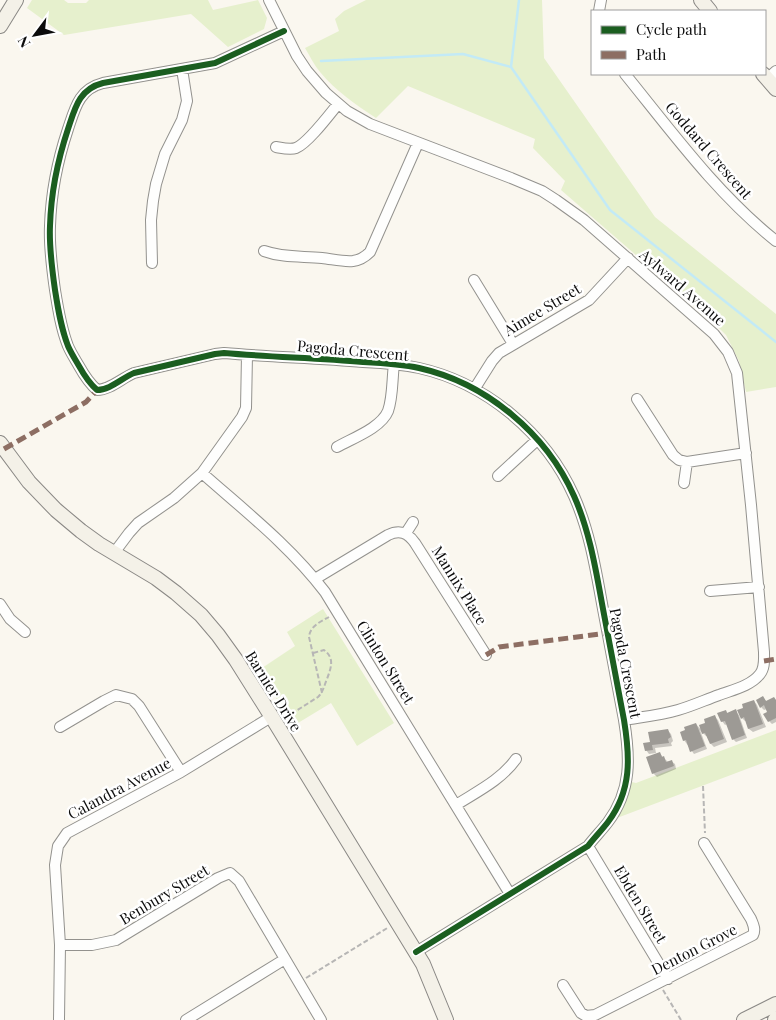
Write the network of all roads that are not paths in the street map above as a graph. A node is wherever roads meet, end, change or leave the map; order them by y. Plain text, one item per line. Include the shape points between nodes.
1 (16, 0) edge
2 (268, 0) edge
3 (701, 0) edge
4 (709, 10) edge
5 (0, 26) edge
6 (284, 31) junction
7 (182, 69) junction
8 (626, 75) edge
9 (338, 104) junction
10 (418, 143) junction
11 (276, 147) dead end
12 (776, 241) edge
13 (264, 251) dead end
14 (628, 258) junction
15 (152, 263) dead end
16 (474, 280) dead end
17 (513, 344) junction
18 (247, 355) junction
19 (394, 364) junction
20 (475, 388) junction
21 (637, 399) dead end
22 (537, 440) junction
23 (0, 443) edge
24 (337, 447) dead end
25 (746, 453) junction
26 (687, 462) junction
27 (202, 473) junction
28 (498, 476) dead end
29 (684, 483) dead end
30 (413, 522) dead end
31 (406, 533) junction
32 (114, 553) junction
33 (315, 579) junction
34 (759, 587) junction
35 (710, 591) dead end
36 (0, 604) edge
37 (25, 632) dead end
38 (486, 655) dead end
39 (278, 717) junction
40 (624, 720) junction
41 (60, 727) dead end
42 (516, 759) dead end
43 (181, 772) junction
44 (456, 804) junction
45 (704, 843) road end
46 (588, 846) junction
47 (510, 894) junction
48 (60, 945) junction
49 (416, 952) junction
50 (285, 959) junction
51 (663, 981) junction
52 (563, 985) dead end
53 (776, 1004) edge
54 (58, 1020) edge
55 (186, 1020) edge
56 (321, 1020) edge
57 (446, 1020) edge
58 (744, 1020) edge

1 - 5 street
2 - 6 street, Aylward Avenue
3 - 4 street
6 - 7 street, Pagoda Crescent via 215,63
6 - 9 street, Aylward Avenue via 307,70
7 - 15 street via 187,101 156,184 151,220
7 - 18 street, Pagoda Crescent via 96,84 77,105 58,168 50,226 52,265 63,333 91,385 98,390 126,376 154,368 215,354
8 - 12 street, Goddard Crescent via 707,174
9 - 10 street, Aylward Avenue via 370,124
9 - 11 street via 302,144 288,149
10 - 13 street via 365,257 341,261 274,255
10 - 14 street, Aylward Avenue via 542,191 569,208
14 - 17 street, Aimee Street via 589,300
14 - 25 street, Aylward Avenue via 714,334 728,352 736,374
16 - 17 street
17 - 20 street, Aimee Street via 492,361
18 - 19 street, Pagoda Crescent
18 - 27 street via 246,408
19 - 20 street, Pagoda Crescent via 444,375
19 - 24 street via 390,403 383,419
20 - 22 street, Pagoda Crescent via 513,416
21 - 26 street via 674,455
22 - 28 street
22 - 40 street, Pagoda Crescent via 568,483 580,509 593,554
23 - 32 street, Barnier Drive via 47,502
25 - 26 street
25 - 34 street, Aylward Avenue
26 - 29 street
27 - 32 street via 138,523
27 - 33 street, Clinton Street via 276,538
30 - 31 street
31 - 33 street via 388,535
31 - 38 street, Mannix Place
32 - 39 street, Barnier Drive via 166,585 201,615
33 - 44 street, Clinton Street
34 - 35 street
34 - 40 street, Aylward Avenue via 764,661 760,674 751,682 676,711
36 - 37 street via 10,619
39 - 43 street, Calandra Avenue
39 - 49 street, Barnier Drive
40 - 46 street, Pagoda Crescent via 629,765 623,795 609,821
41 - 43 street via 116,695 132,699
42 - 44 street via 499,778
43 - 48 street, Calandra Avenue via 67,833 58,846 55,865
44 - 47 street, Clinton Street
45 - 51 street, Denton Grove via 751,918 755,932
46 - 47 street, Pagoda Crescent
46 - 51 street, Ebden Street
47 - 49 street, Pagoda Crescent
48 - 50 street, Benbury Street via 92,945 116,940 230,873 240,880
48 - 54 street, Calandra Avenue
49 - 57 street, Barnier Drive
50 - 55 street
50 - 56 street, Benbury Street
51 - 52 street, Denton Grove via 591,1016 581,1013
53 - 58 street

